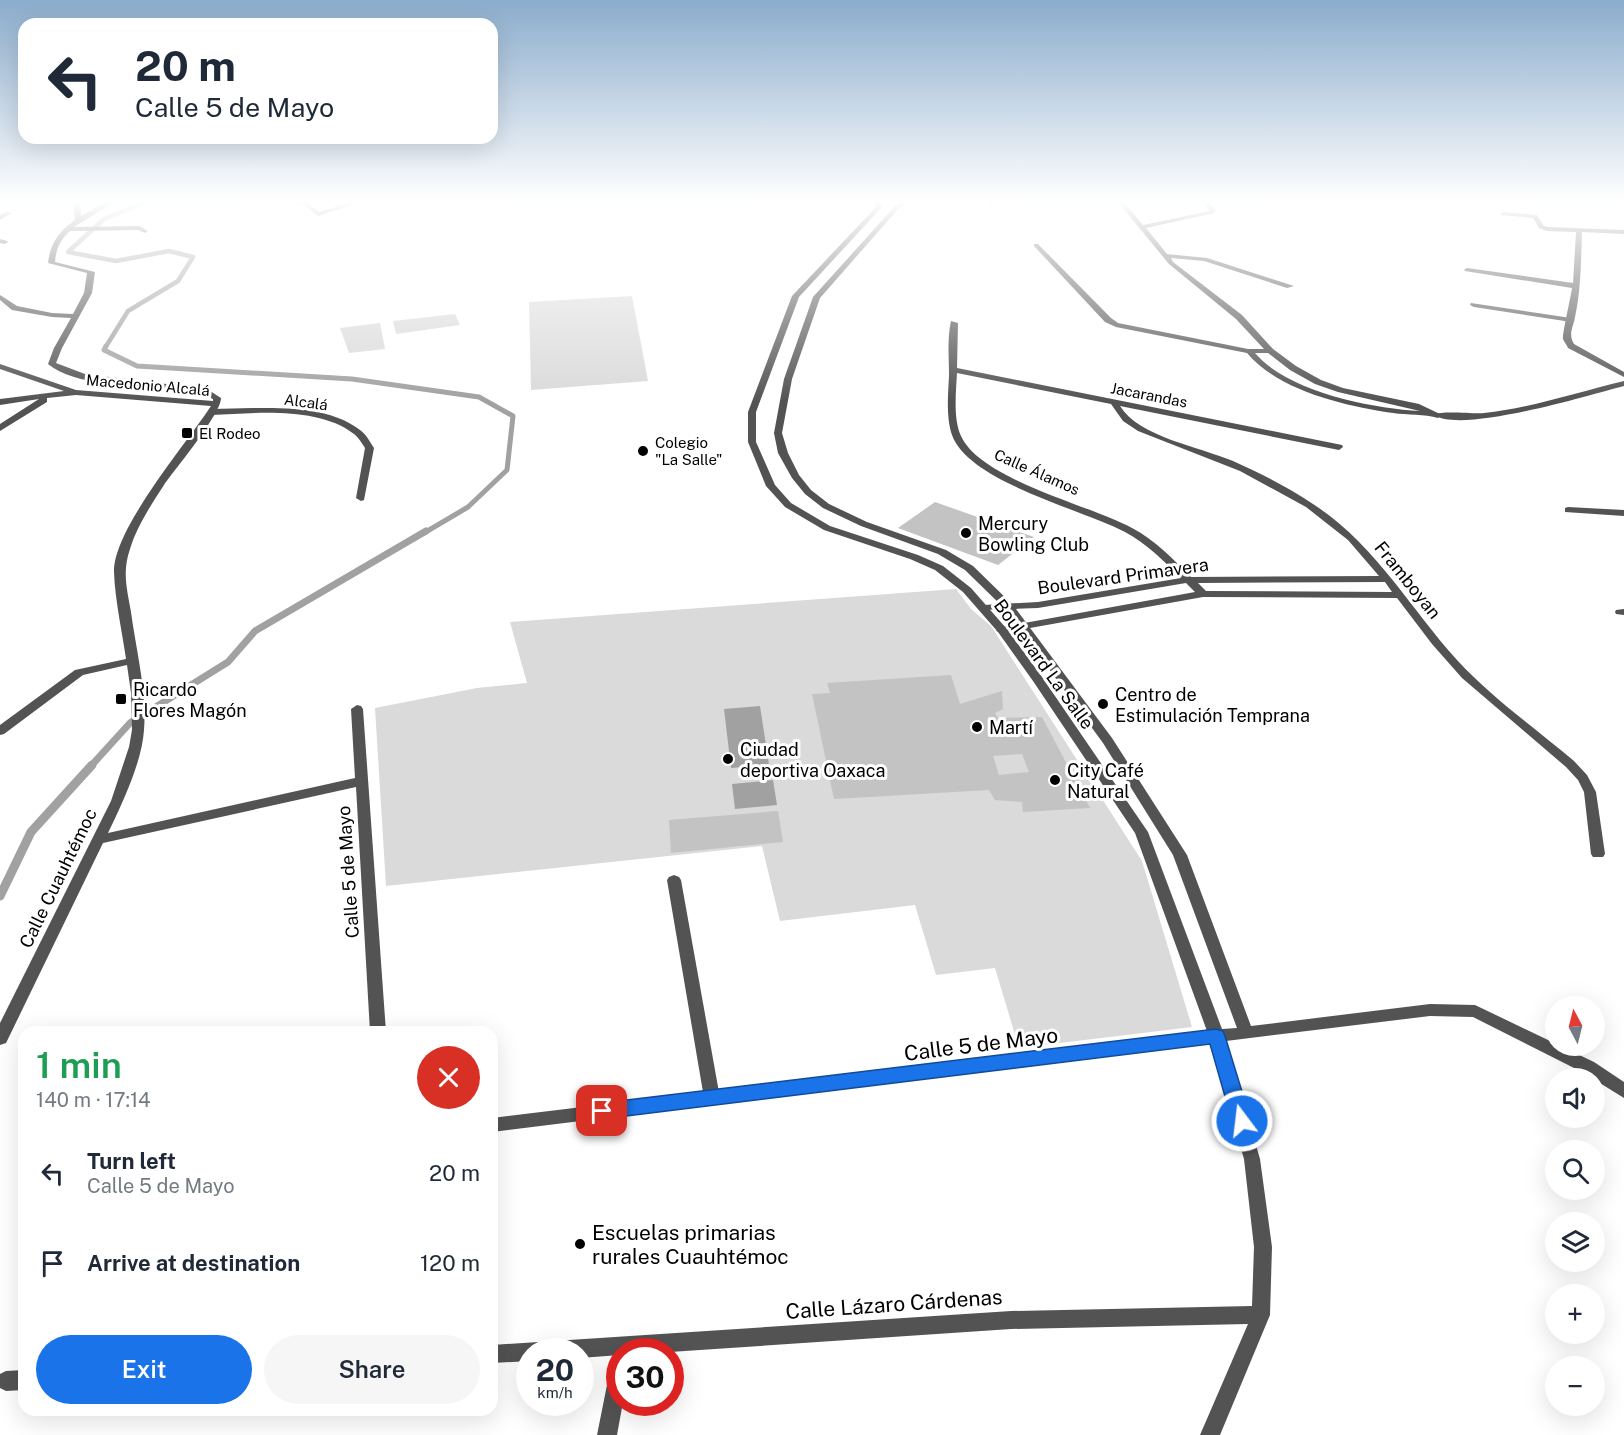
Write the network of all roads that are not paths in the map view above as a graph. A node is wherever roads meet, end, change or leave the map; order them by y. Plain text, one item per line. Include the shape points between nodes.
1 (73, 268) edge
2 (822, 268) edge
3 (842, 268) edge
4 (1058, 268) edge
5 (1177, 268) edge
6 (1233, 268) edge
7 (1577, 268) edge
8 (1467, 270) dead end
9 (1576, 285) junction
10 (1290, 286) dead end
11 (0, 297) edge
12 (1474, 305) dead end
13 (75, 316) junction
14 (1571, 320) junction
15 (954, 323) dead end
16 (1267, 348) junction
17 (1248, 351) junction
18 (0, 366) edge
19 (954, 370) junction
20 (1624, 375) edge
21 (1624, 383) edge
22 (76, 392) junction
23 (47, 398) junction
24 (0, 402) edge
25 (1114, 402) junction
26 (214, 408) junction
27 (1438, 415) junction
28 (0, 428) edge
29 (1339, 447) dead end
30 (361, 498) dead end
31 (1568, 510) dead end
32 (1624, 513) edge
33 (1387, 579) junction
34 (1188, 580) junction
35 (1203, 594) junction
36 (1399, 594) junction
37 (984, 608) junction
38 (1009, 608) junction
39 (1023, 626) junction
40 (1002, 630) junction
41 (132, 661) junction
42 (357, 710) dead end
43 (0, 731) edge
44 (362, 781) junction
45 (97, 840) junction
46 (1598, 854) dead end
47 (674, 880) dead end
48 (378, 1026) edge
49 (1246, 1032) junction
50 (1216, 1036) junction
51 (0, 1039) edge
52 (1624, 1091) edge
53 (712, 1098) junction
54 (498, 1124) edge
55 (1261, 1316) junction
56 (684, 1345) edge
57 (516, 1353) edge
58 (498, 1354) edge
59 (611, 1416) edge
60 (607, 1435) edge
61 (1210, 1435) edge

1 - 13 street via 91,272 88,293
2 - 37 street, Boulevard La Salle via 796,296 752,412 752,442 771,486 788,505 827,528 939,568
3 - 38 street, Boulevard La Salle via 818,294 788,379 778,433 783,453 807,492 826,506 942,552 969,568
4 - 17 street via 1116,325
5 - 16 street via 1247,324
6 - 10 street
7 - 9 street
8 - 9 street
9 - 14 street
11 - 13 street via 15,308
12 - 14 street
13 - 26 street via 52,364 64,372 199,390 213,394
14 - 20 street via 1565,333 1571,346
15 - 19 street, Calle Álamos
16 - 17 street
16 - 27 street via 1325,385 1416,406
17 - 27 street via 1276,375 1323,395 1412,414
18 - 22 street
19 - 25 street, Jacarandas
19 - 34 street, Calle Álamos via 954,426 962,446 972,457 1010,479 1130,530
21 - 27 street via 1492,415
22 - 23 street
22 - 26 street, Macedonio Alcalá
23 - 24 street
23 - 28 street
25 - 29 street, Jacarandas
25 - 33 street, Framboyan via 1134,425 1240,467 1311,506 1359,545
26 - 30 street, Alcalá via 304,413 337,420 358,432 370,448
26 - 41 street, Calle Cuauhtémoc via 137,520 122,554 119,570
31 - 32 street
33 - 34 street, Boulevard Primavera
33 - 36 street, Framboyan
34 - 35 street, Calle Álamos
34 - 38 street, Boulevard Primavera
35 - 36 street, Boulevard Primavera
35 - 39 street, Boulevard Primavera
36 - 46 street, Framboyan via 1469,679 1582,778 1590,792
37 - 38 street, Boulevard Primavera
37 - 40 street, Boulevard La Salle
38 - 39 street, Boulevard La Salle
39 - 40 street, Boulevard Primavera
39 - 49 street, Boulevard La Salle via 1108,741 1180,855
40 - 50 street, Boulevard La Salle via 1141,832
41 - 43 street via 79,672
41 - 45 street, Calle Cuauhtémoc via 138,730 129,769
42 - 44 street, Calle 5 de Mayo
44 - 45 street
44 - 48 street, Calle 5 de Mayo
45 - 51 street, Calle Cuauhtémoc
47 - 53 street
49 - 50 street, Calle 5 de Mayo
49 - 52 street, Calle 5 de Mayo via 1430,1010 1475,1011 1588,1067
50 - 53 street, Calle 5 de Mayo
50 - 55 street, Boulevard La Salle via 1252,1159 1263,1247
53 - 54 street, Calle 5 de Mayo
55 - 56 street, Calle Lázaro Cárdenas via 1011,1320
55 - 61 street
57 - 58 street, Calle Lázaro Cárdenas
59 - 60 street

